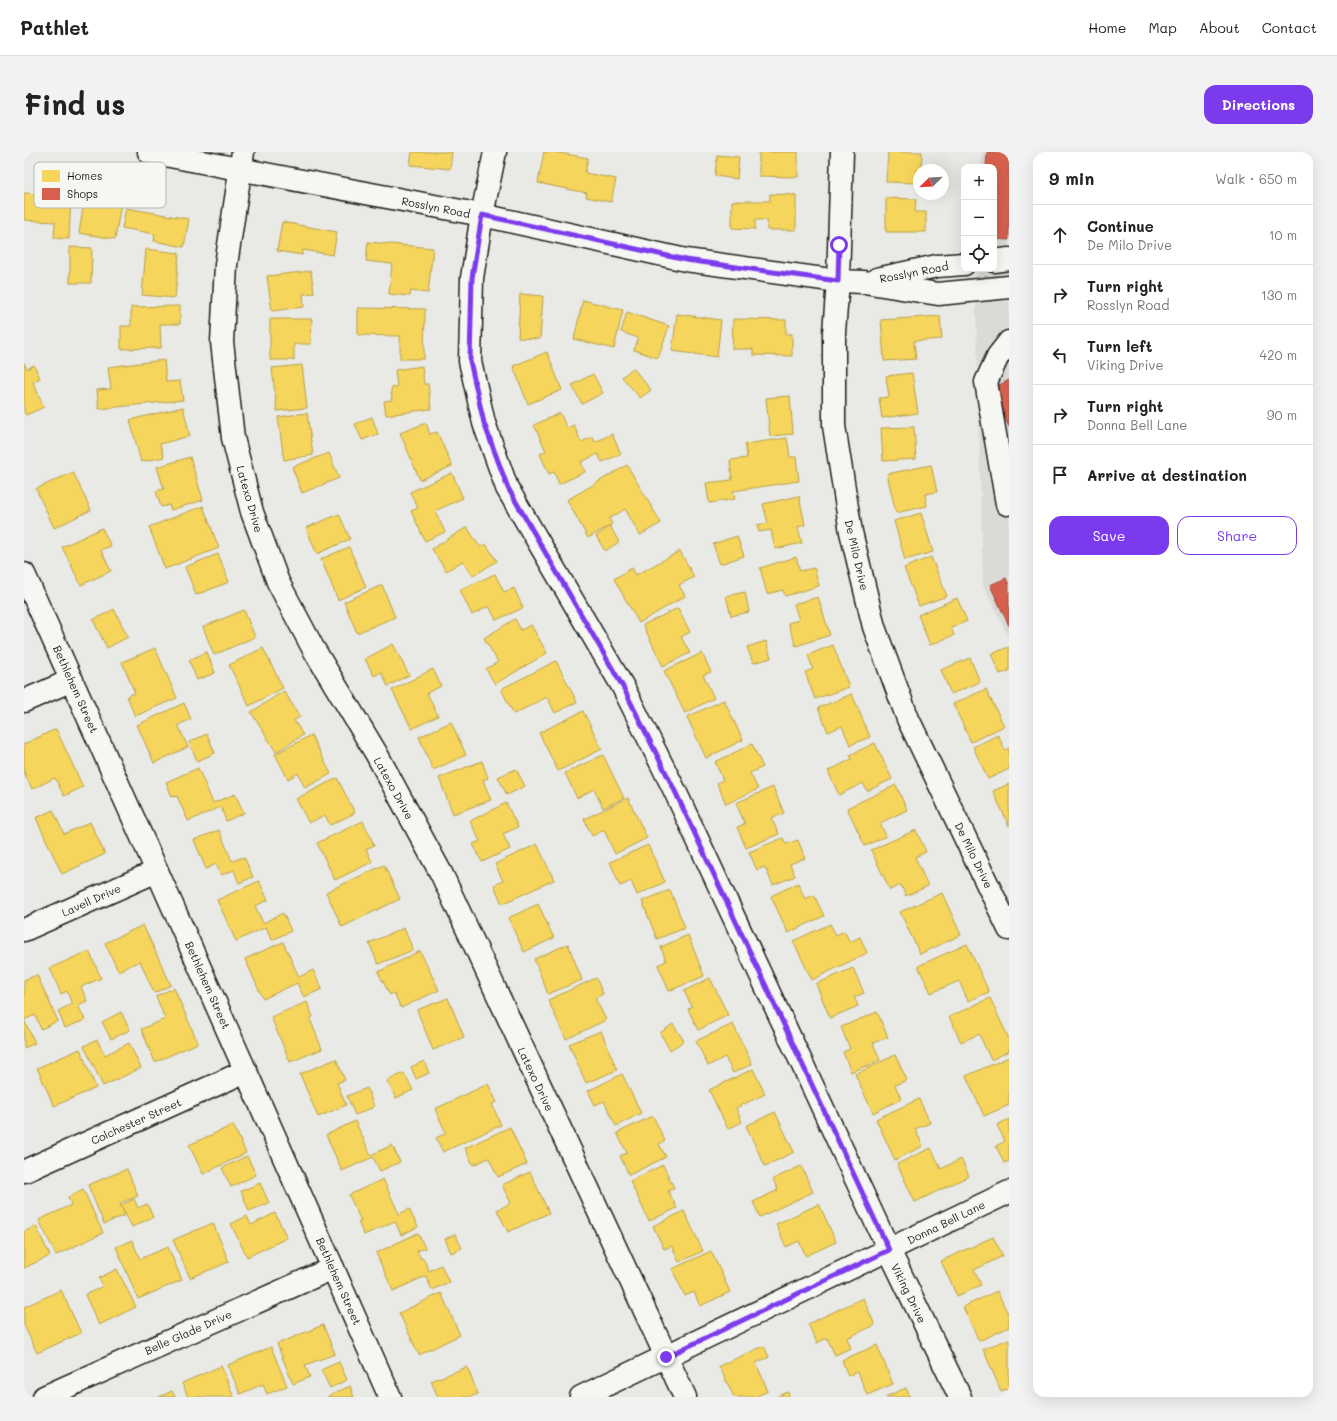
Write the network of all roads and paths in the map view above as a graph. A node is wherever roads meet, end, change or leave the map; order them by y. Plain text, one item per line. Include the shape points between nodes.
1 (149, 152) edge
2 (495, 152) edge
3 (842, 152) edge
4 (242, 161) edge
5 (482, 215) junction
6 (1009, 259) edge
7 (997, 261) edge
8 (961, 264) edge
9 (838, 281) junction
10 (864, 282) junction
11 (1009, 286) edge
12 (1009, 342) edge
13 (1008, 504) dead end
14 (24, 574) edge
15 (72, 680) junction
16 (24, 701) edge
17 (157, 871) junction
18 (1009, 928) edge
19 (24, 930) edge
20 (246, 1071) junction
21 (25, 1171) dead end
22 (1009, 1192) edge
23 (889, 1250) junction
24 (333, 1268) junction
25 (666, 1357) junction
26 (44, 1397) edge
27 (390, 1397) edge
28 (581, 1397) edge
29 (685, 1397) edge
30 (960, 1397) edge

1 - 4 street, Rosslyn Road
2 - 5 street, Viking Drive
3 - 9 street, De Milo Drive
4 - 5 street, Rosslyn Road
4 - 25 street, Latexo Drive via 226,265 222,342 233,438 252,512 278,582 442,875
5 - 9 street, Rosslyn Road via 686,260
5 - 23 street, Viking Drive via 472,278 470,361 484,423 508,488 623,687
6 - 7 street
8 - 10 street, Rosslyn Road via 937,266
9 - 10 street, Rosslyn Road
9 - 18 street, De Milo Drive via 834,332 834,426 851,532 874,627 908,719
10 - 11 street, Rosslyn Road via 938,294
12 - 13 street via 998,356 986,382
14 - 15 street, Bethlehem Street
15 - 16 street
15 - 17 street, Bethlehem Street
17 - 19 street, Lavell Drive
17 - 20 street, Bethlehem Street
20 - 21 street, Colchester Street
20 - 24 street, Bethlehem Street
22 - 23 street, Donna Bell Lane
23 - 25 street, Donna Bell Lane
23 - 30 street, Viking Drive
24 - 26 street, Belle Glade Drive
24 - 27 street, Bethlehem Street
25 - 28 street, Donna Bell Lane
25 - 29 street, Latexo Drive

